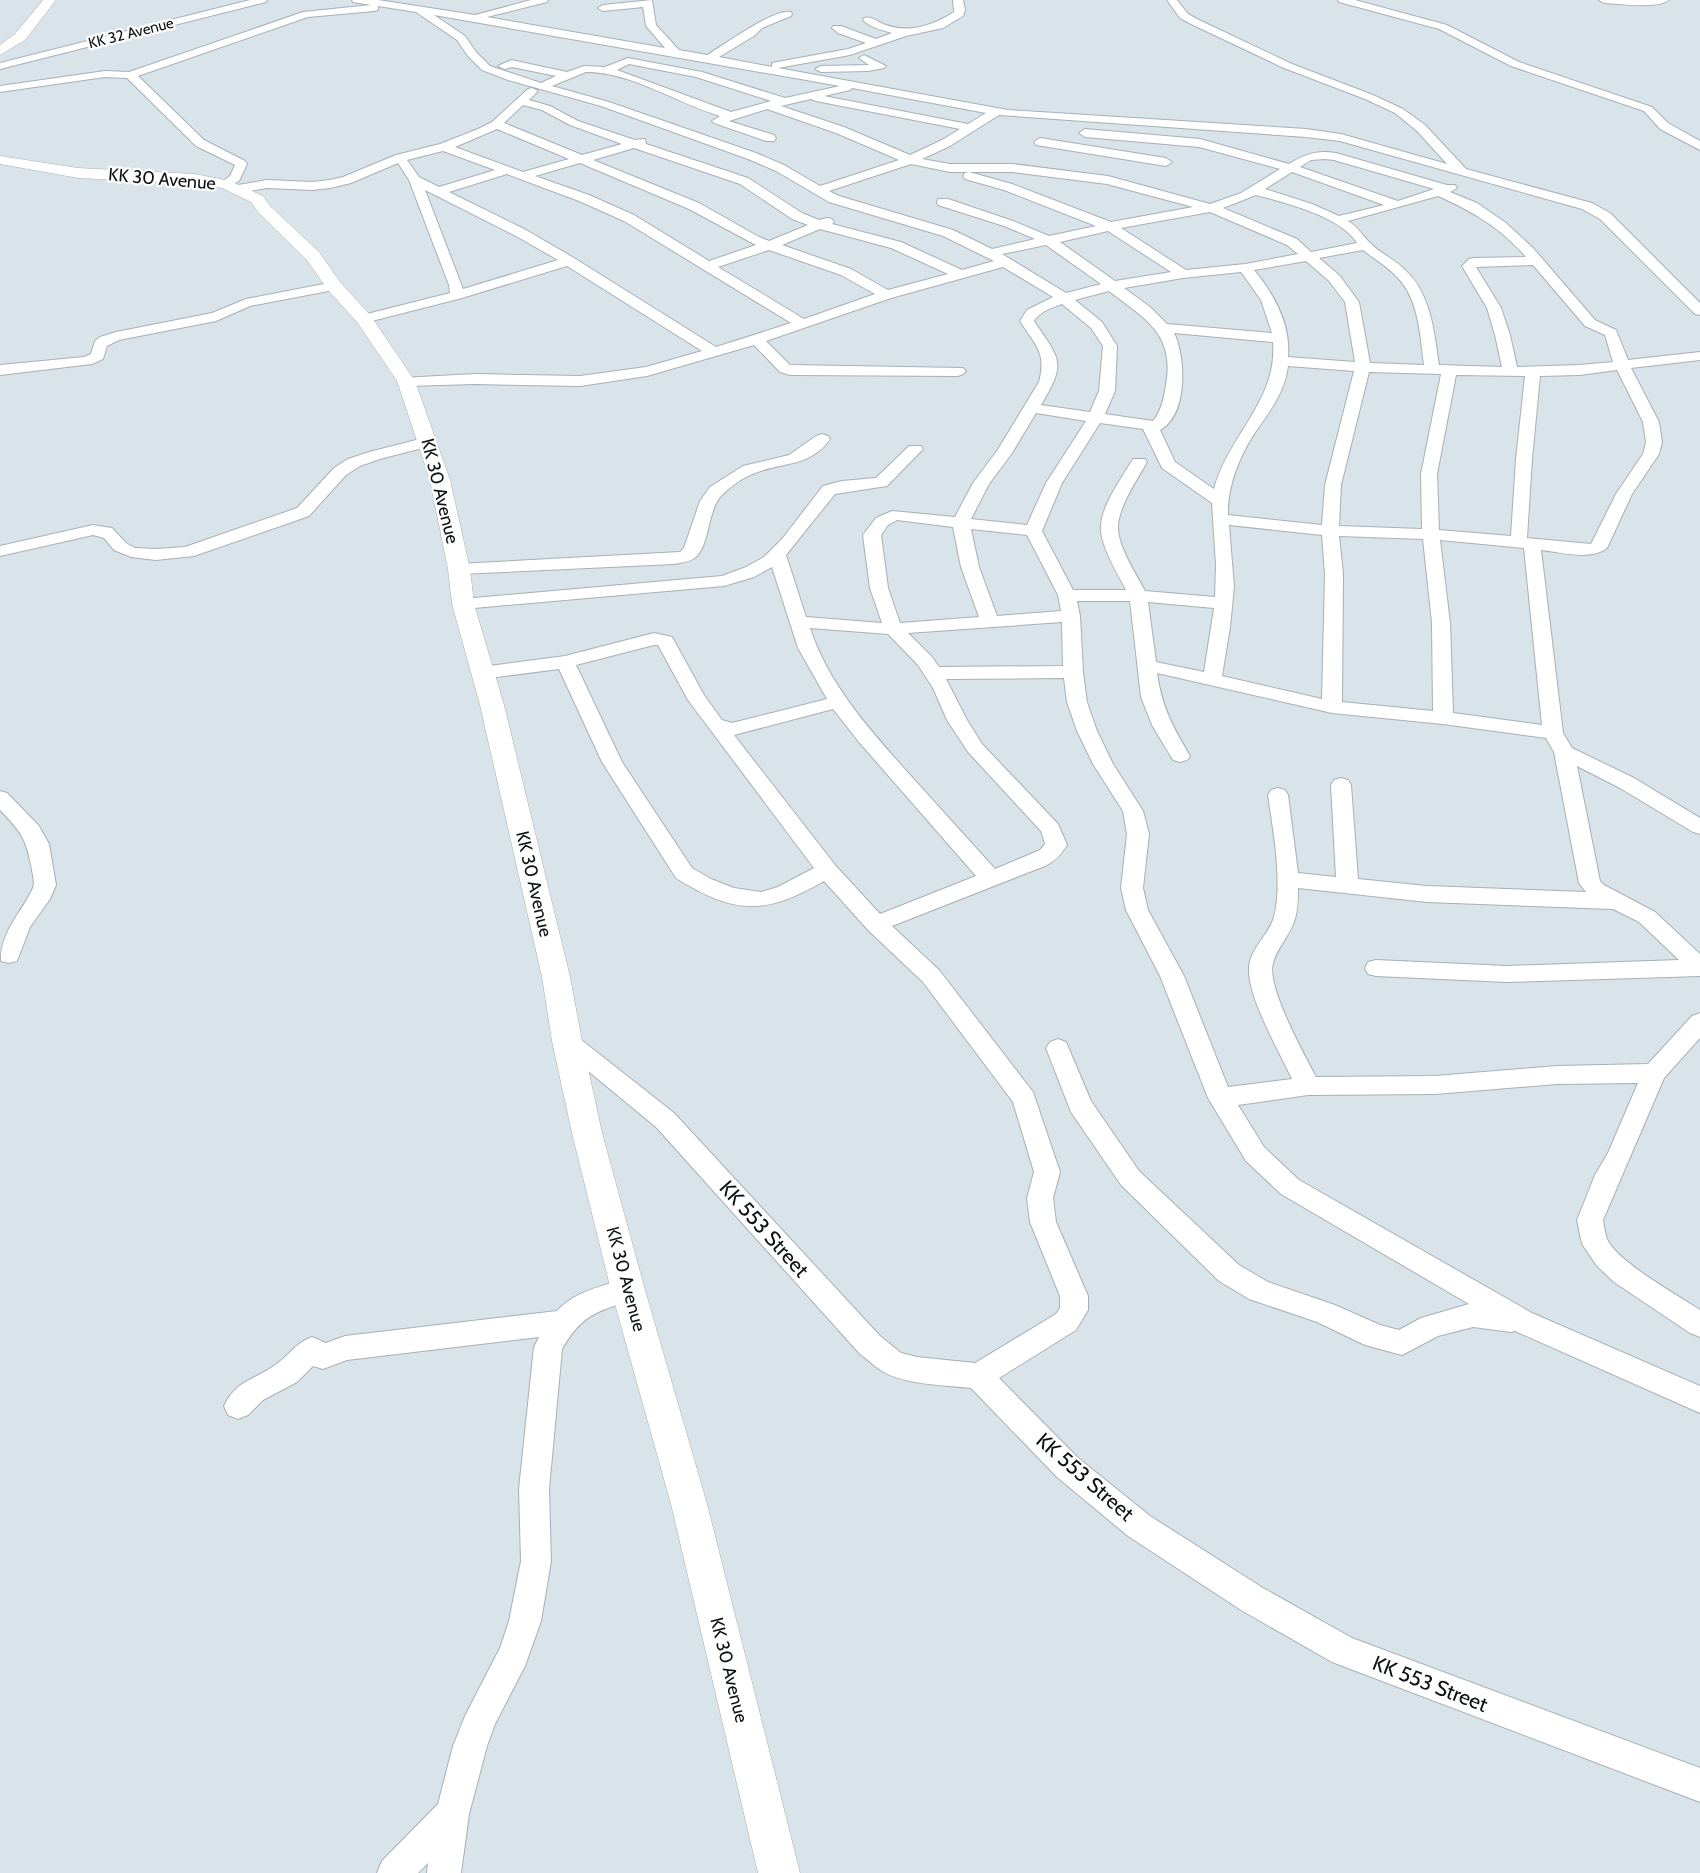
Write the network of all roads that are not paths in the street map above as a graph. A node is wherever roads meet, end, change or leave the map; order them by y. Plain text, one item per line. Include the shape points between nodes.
1 (39, 0) edge
2 (50, 0) edge
3 (262, 0) edge
4 (356, 0) edge
5 (543, 0) edge
6 (958, 0) edge
7 (1172, 0) edge
8 (1343, 0) edge
9 (1604, 0) edge
10 (1664, 0) edge
11 (647, 2) edge
12 (411, 8) junction
13 (603, 8) dead end
14 (787, 14) dead end
15 (472, 18) junction
16 (868, 20) dead end
17 (567, 22) dead end
18 (837, 28) dead end
19 (903, 33) junction
20 (572, 35) junction
21 (0, 42) edge
22 (877, 43) junction
23 (809, 47) dead end
24 (0, 52) edge
25 (657, 52) dead end
26 (676, 53) junction
27 (527, 54) dead end
28 (832, 56) junction
29 (864, 58) dead end
30 (709, 59) junction
31 (632, 62) junction
32 (789, 63) junction
33 (516, 64) junction
34 (0, 66) edge
35 (760, 68) junction
36 (606, 70) junction
37 (493, 71) junction
38 (794, 74) junction
39 (130, 75) junction
40 (566, 75) junction
41 (541, 85) junction
42 (857, 86) junction
43 (0, 89) edge
44 (754, 91) junction
45 (809, 97) junction
46 (522, 101) junction
47 (785, 102) junction
48 (767, 105) junction
49 (997, 111) junction
50 (732, 116) junction
51 (1064, 118) junction
52 (496, 124) junction
53 (972, 128) junction
54 (687, 130) junction
55 (1071, 132) dead end
56 (770, 138) dead end
57 (1192, 142) junction
58 (636, 143) junction
59 (1700, 146) edge
60 (444, 147) junction
61 (1034, 148) junction
62 (400, 158) junction
63 (0, 160) edge
64 (582, 160) junction
65 (910, 160) junction
66 (1166, 162) junction
67 (950, 168) junction
68 (1013, 168) junction
69 (1291, 168) junction
70 (507, 170) junction
71 (1461, 171) junction
72 (522, 176) junction
73 (1480, 176) junction
74 (415, 180) junction
75 (232, 186) junction
76 (1131, 186) junction
77 (819, 190) junction
78 (1254, 190) junction
79 (1442, 190) junction
80 (437, 192) junction
81 (942, 202) dead end
82 (1398, 205) junction
83 (1211, 208) junction
84 (846, 213) junction
85 (1338, 220) junction
86 (819, 225) junction
87 (1109, 226) junction
88 (1047, 240) junction
89 (770, 245) junction
90 (1365, 246) junction
91 (1310, 256) junction
92 (998, 258) junction
93 (569, 261) junction
94 (1537, 261) junction
95 (706, 266) junction
96 (1245, 268) junction
97 (961, 274) junction
98 (1182, 274) junction
99 (334, 286) junction
100 (1112, 286) junction
101 (886, 294) junction
102 (458, 295) junction
103 (1064, 298) junction
104 (1700, 311) edge
105 (364, 319) junction
106 (801, 323) junction
107 (1163, 328) junction
108 (1280, 338) junction
109 (756, 339) junction
110 (712, 352) junction
111 (1700, 356) edge
112 (1281, 361) junction
113 (1622, 365) junction
114 (1363, 367) junction
115 (1441, 369) junction
116 (0, 370) edge
117 (958, 371) dead end
118 (1533, 371) junction
119 (1510, 372) junction
120 (406, 381) junction
121 (1031, 408) junction
122 (1096, 419) junction
123 (1150, 426) junction
124 (822, 439) dead end
125 (428, 442) junction
126 (915, 449) dead end
127 (1140, 462) dead end
128 (1220, 501) junction
129 (1220, 519) junction
130 (961, 522) junction
131 (1330, 530) junction
132 (1033, 531) junction
133 (1429, 534) junction
134 (1525, 543) junction
135 (0, 551) edge
136 (777, 554) junction
137 (459, 569) junction
138 (1067, 595) junction
139 (1138, 596) junction
140 (1224, 603) junction
141 (463, 604) junction
142 (1071, 616) junction
143 (798, 622) junction
144 (990, 622) junction
145 (894, 629) junction
146 (565, 662) junction
147 (1146, 665) junction
148 (1074, 672) junction
149 (933, 673) junction
150 (482, 674) junction
151 (1212, 680) junction
152 (838, 702) junction
153 (1332, 707) junction
154 (1443, 718) junction
155 (715, 724) junction
156 (1553, 733) junction
157 (1564, 752) junction
158 (1180, 756) dead end
159 (1341, 785) dead end
160 (1278, 795) dead end
161 (0, 798) edge
162 (1700, 827) edge
163 (827, 870) junction
164 (992, 879) junction
165 (1287, 879) junction
166 (1348, 885) junction
167 (1617, 902) junction
168 (876, 924) junction
169 (9, 954) dead end
170 (1376, 968) dead end
171 (1700, 1022) edge
172 (567, 1041) junction
173 (1058, 1048) dead end
174 (1654, 1073) junction
175 (1308, 1086) junction
176 (1220, 1098) junction
177 (628, 1290) junction
178 (1522, 1321) junction
179 (563, 1322) junction
180 (1700, 1325) edge
181 (978, 1376) junction
182 (1700, 1400) edge
183 (238, 1406) dead end
184 (1700, 1785) edge
185 (452, 1814) junction
186 (394, 1873) edge
187 (444, 1873) edge
188 (779, 1873) edge

1 - 21 main road via 19,26
2 - 24 main road via 20,37
3 - 34 street, KK 32 Avenue
4 - 12 street
5 - 15 street
6 - 19 street via 959,14 948,22
7 - 71 street via 1184,16 1195,22 1288,66 1399,111 1421,128
8 - 59 street via 1443,27 1516,64 1648,109 1664,126
9 - 10 street
11 - 13 street
11 - 26 street via 653,30
12 - 15 street
12 - 37 street via 461,38 472,54
12 - 39 street via 307,14
14 - 30 street via 758,26
15 - 20 street
16 - 19 street
17 - 20 street via 576,33
18 - 22 street
19 - 22 street
20 - 26 street via 593,35
22 - 28 street
23 - 28 street
25 - 31 street
26 - 30 street
27 - 33 street
28 - 32 street
29 - 32 street via 880,66 791,68
30 - 35 street
31 - 36 street
31 - 44 street via 698,74
32 - 35 street
33 - 37 street
33 - 40 street
35 - 38 street
36 - 40 street via 584,69
36 - 50 street
37 - 41 street
38 - 42 street
38 - 44 street
39 - 43 street via 105,74
39 - 75 street via 200,143 241,164
40 - 41 street
41 - 46 street
41 - 54 street
42 - 45 street
42 - 49 street
44 - 47 street
45 - 47 street
45 - 53 street
46 - 52 street
46 - 58 street via 546,108 574,123
47 - 48 street
48 - 50 street
48 - 65 street via 848,133
49 - 51 street
49 - 53 street
50 - 54 street
51 - 61 street
51 - 71 street via 1325,135
52 - 60 street
52 - 64 street
53 - 65 street
54 - 56 street
54 - 58 street
54 - 77 street via 780,168
55 - 57 street
57 - 66 street
57 - 69 street
58 - 64 street
58 - 86 street via 744,181 784,208
60 - 62 street
60 - 70 street
61 - 66 street
61 - 68 street
62 - 74 street
62 - 75 street via 330,184
63 - 75 main road, KK 30 Avenue via 54,171 175,177
64 - 72 street
64 - 89 street via 694,206 740,233
65 - 67 street
65 - 77 street
66 - 76 street
67 - 68 street
67 - 87 street
68 - 76 street
69 - 78 street
69 - 79 street via 1308,157 1325,155
69 - 82 street
70 - 72 street
70 - 80 street
71 - 73 street
72 - 95 street via 629,218
73 - 79 street
73 - 104 street via 1580,204 1605,216
74 - 80 street
74 - 102 street
75 - 99 main road, KK 30 Avenue via 257,199 312,256
76 - 83 street
77 - 84 street via 834,199
78 - 83 street
78 - 85 street
79 - 82 street
79 - 94 street via 1488,215
80 - 93 street
81 - 88 street
82 - 85 street
83 - 87 street
83 - 91 street via 1292,242
84 - 86 street
84 - 92 street via 948,233
85 - 90 street via 1362,239
86 - 89 street
86 - 97 street via 896,245
87 - 88 street
87 - 98 street
88 - 92 street
88 - 100 street
89 - 95 street
89 - 101 street via 846,272
90 - 91 street
90 - 115 street via 1411,284
91 - 96 street
91 - 114 street via 1334,278 1352,302
92 - 97 street
92 - 103 street
93 - 102 street
93 - 110 street
94 - 113 street via 1590,323 1611,333
94 - 119 street via 1474,262 1468,266 1501,323
95 - 106 street
96 - 98 street
96 - 108 street via 1269,300 1280,324
97 - 101 street
98 - 100 street
99 - 105 main road, KK 30 Avenue
99 - 116 street via 255,301 216,317 116,336 100,344 98,356 87,361
100 - 103 street
100 - 107 street
101 - 106 street
102 - 105 street
103 - 121 street via 1040,308 1027,321 1050,353 1051,369
103 - 122 street via 1097,325 1110,346 1107,391
105 - 120 main road, KK 30 Avenue
106 - 109 street
107 - 108 street
107 - 123 street via 1172,348 1176,374 1161,423
108 - 112 street
109 - 110 street
109 - 117 street via 785,369 790,370
110 - 120 street via 666,367 603,379
111 - 113 street
112 - 114 street
112 - 128 street via 1274,392 1240,444
113 - 118 street
113 - 134 street via 1651,422 1654,442 1651,454 1624,494 1601,544 1596,548
114 - 115 street
114 - 131 street via 1333,485
115 - 119 street
115 - 133 street via 1446,393 1429,474
118 - 119 street
118 - 134 street via 1524,459 1522,528
120 - 125 main road, KK 30 Avenue
121 - 122 street
121 - 130 street via 981,483
122 - 123 street
122 - 132 street via 1054,483
123 - 128 street via 1168,465
124 - 137 street via 805,454 749,470 716,492 708,501 692,550 686,556
125 - 135 street via 346,467 303,512 188,552 132,552 123,549 109,532 102,530
125 - 137 main road, KK 30 Avenue via 440,480
126 - 136 street via 881,482 829,490
127 - 139 street via 1116,503 1110,526 1112,542
128 - 129 street
129 - 131 street
129 - 140 street via 1225,566
130 - 132 street
130 - 144 street via 970,567
130 - 145 street via 889,515 872,535 879,588
131 - 133 street
131 - 153 street via 1334,574
132 - 138 street
133 - 134 street
133 - 154 street via 1438,593
134 - 156 street
136 - 141 street via 762,566 724,581
136 - 143 street
137 - 141 main road, KK 30 Avenue
138 - 139 street
138 - 142 street
139 - 140 street
139 - 147 street
140 - 151 street
141 - 150 main road, KK 30 Avenue
142 - 144 street
142 - 148 street
143 - 145 street
143 - 152 street via 806,648
144 - 145 street
145 - 149 street
146 - 150 street
146 - 155 street via 654,639 665,640
146 - 163 street via 612,762 684,873 699,884 755,901 773,897
147 - 151 street
147 - 158 street via 1151,697
148 - 149 street
148 - 176 street via 1077,702 1087,731 1103,764 1133,811 1138,834 1132,888 1137,910 1172,976
149 - 164 street via 975,748 1051,829 1056,844 1048,855
150 - 172 main road, KK 30 Avenue via 556,977
151 - 153 street
152 - 155 street via 732,730
152 - 164 street via 866,738
153 - 154 street
154 - 156 street
155 - 163 street
156 - 157 street
157 - 162 street via 1627,783
157 - 167 street via 1590,882 1596,890
159 - 166 street
160 - 165 street
161 - 169 street via 28,826 38,844 44,885 42,894 19,925
163 - 168 street
164 - 168 street
165 - 166 street
165 - 175 street via 1285,917 1260,967 1274,1013
166 - 167 street via 1427,894
167 - 170 street via 1647,917 1700,968 1507,974
168 - 181 street via 931,976 1024,1099 1047,1172 1040,1198 1043,1222 1074,1296 1074,1310 1066,1322
171 - 174 street
172 - 177 main road, KK 30 Avenue
172 - 181 street, KK 553 Street via 665,1120 877,1351 892,1363 917,1370
173 - 178 street via 1080,1105 1130,1178 1229,1273 1259,1292 1325,1312 1375,1336 1402,1343 1431,1326 1473,1315
174 - 175 street via 1557,1075 1435,1085
174 - 180 street via 1590,1220 1595,1244 1606,1258 1624,1274
175 - 176 street
176 - 178 street via 1255,1154 1290,1187
177 - 179 street via 587,1302
177 - 188 main road, KK 30 Avenue via 689,1504
178 - 182 street
179 - 183 street via 345,1348 323,1357 312,1349 287,1372 253,1391
179 - 185 street via 548,1347 534,1490 536,1561 525,1620 514,1655 481,1716
181 - 184 street, KK 553 Street via 1067,1468 1139,1526 1252,1599 1344,1651
185 - 186 street
185 - 187 street

